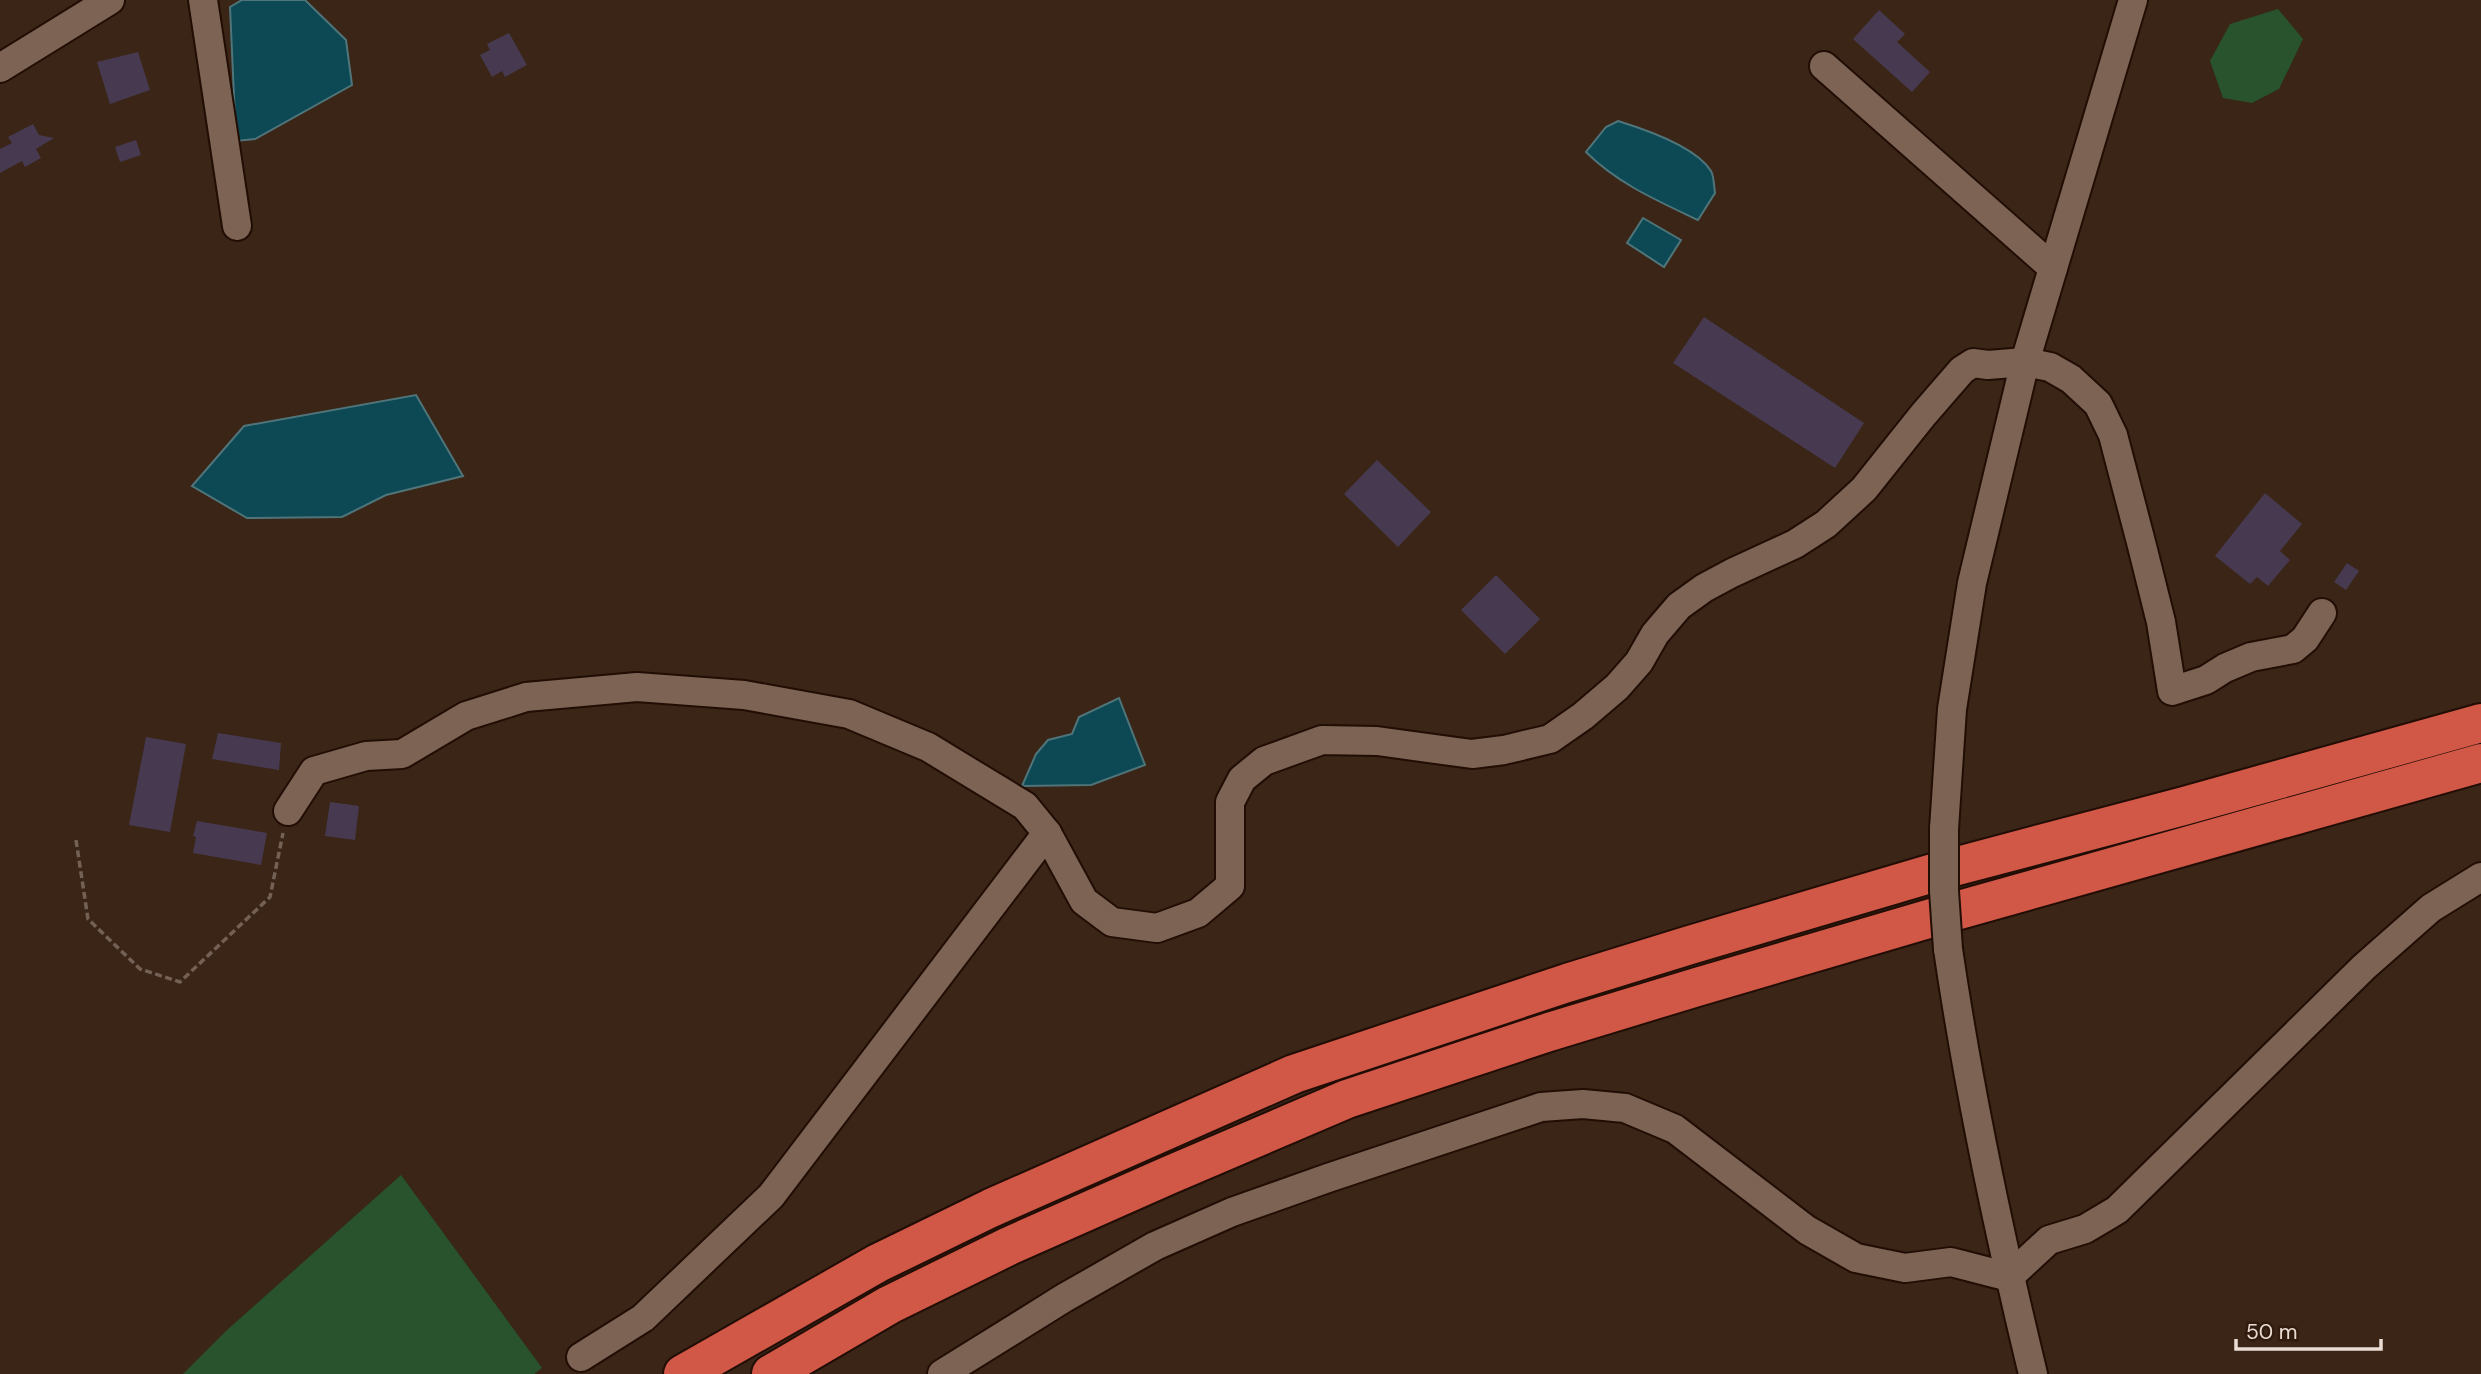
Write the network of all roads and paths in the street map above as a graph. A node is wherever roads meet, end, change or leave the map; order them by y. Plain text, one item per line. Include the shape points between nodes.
1 (203, 0) edge
2 (2133, 0) edge
3 (95, 3) edge
4 (1824, 66) dead end
5 (0, 68) edge
6 (237, 226) dead end
7 (2053, 268) junction
8 (2025, 362) junction
9 (2322, 613) dead end
10 (2481, 723) edge
11 (2481, 763) edge
12 (288, 811) joint
13 (1047, 833) junction
14 (76, 840) dead end
15 (2481, 877) edge
16 (2009, 1278) junction
17 (581, 1357) dead end
18 (683, 1374) edge
19 (771, 1374) edge
20 (942, 1374) edge
21 (2033, 1374) edge

1 - 6 street
2 - 7 street
3 - 5 street
4 - 7 street
7 - 8 street
8 - 9 street via 2071,379 2098,404 2113,435 2161,622 2172,691 2251,657 2293,649
8 - 13 street via 1973,363 1962,370 1864,489 1826,524 1713,583 1679,606 1617,687 1550,739 1472,754 1377,741 1322,740 1264,761 1242,779 1230,802 1230,886 1198,913 1157,928 1112,922 1084,901
8 - 16 street, bridge via 1972,583 1952,709 1944,829 1948,949
10 - 18 highway via 1703,941 1294,1074 890,1257
11 - 19 highway via 1710,983 1348,1099 1009,1246 889,1305
12 - 13 street via 314,771 366,756 402,754 466,716 526,697 637,687 744,695 849,714 928,747 1025,806
12 - 14 path via 270,897 180,982 140,969 88,919
13 - 17 street via 771,1196 643,1318
15 - 16 street via 2431,908 2364,967 2117,1210 2085,1229 2049,1240
16 - 20 street via 1951,1262 1905,1268 1856,1258 1807,1230 1675,1129 1625,1108 1541,1107 1328,1178 1155,1246
16 - 21 street

